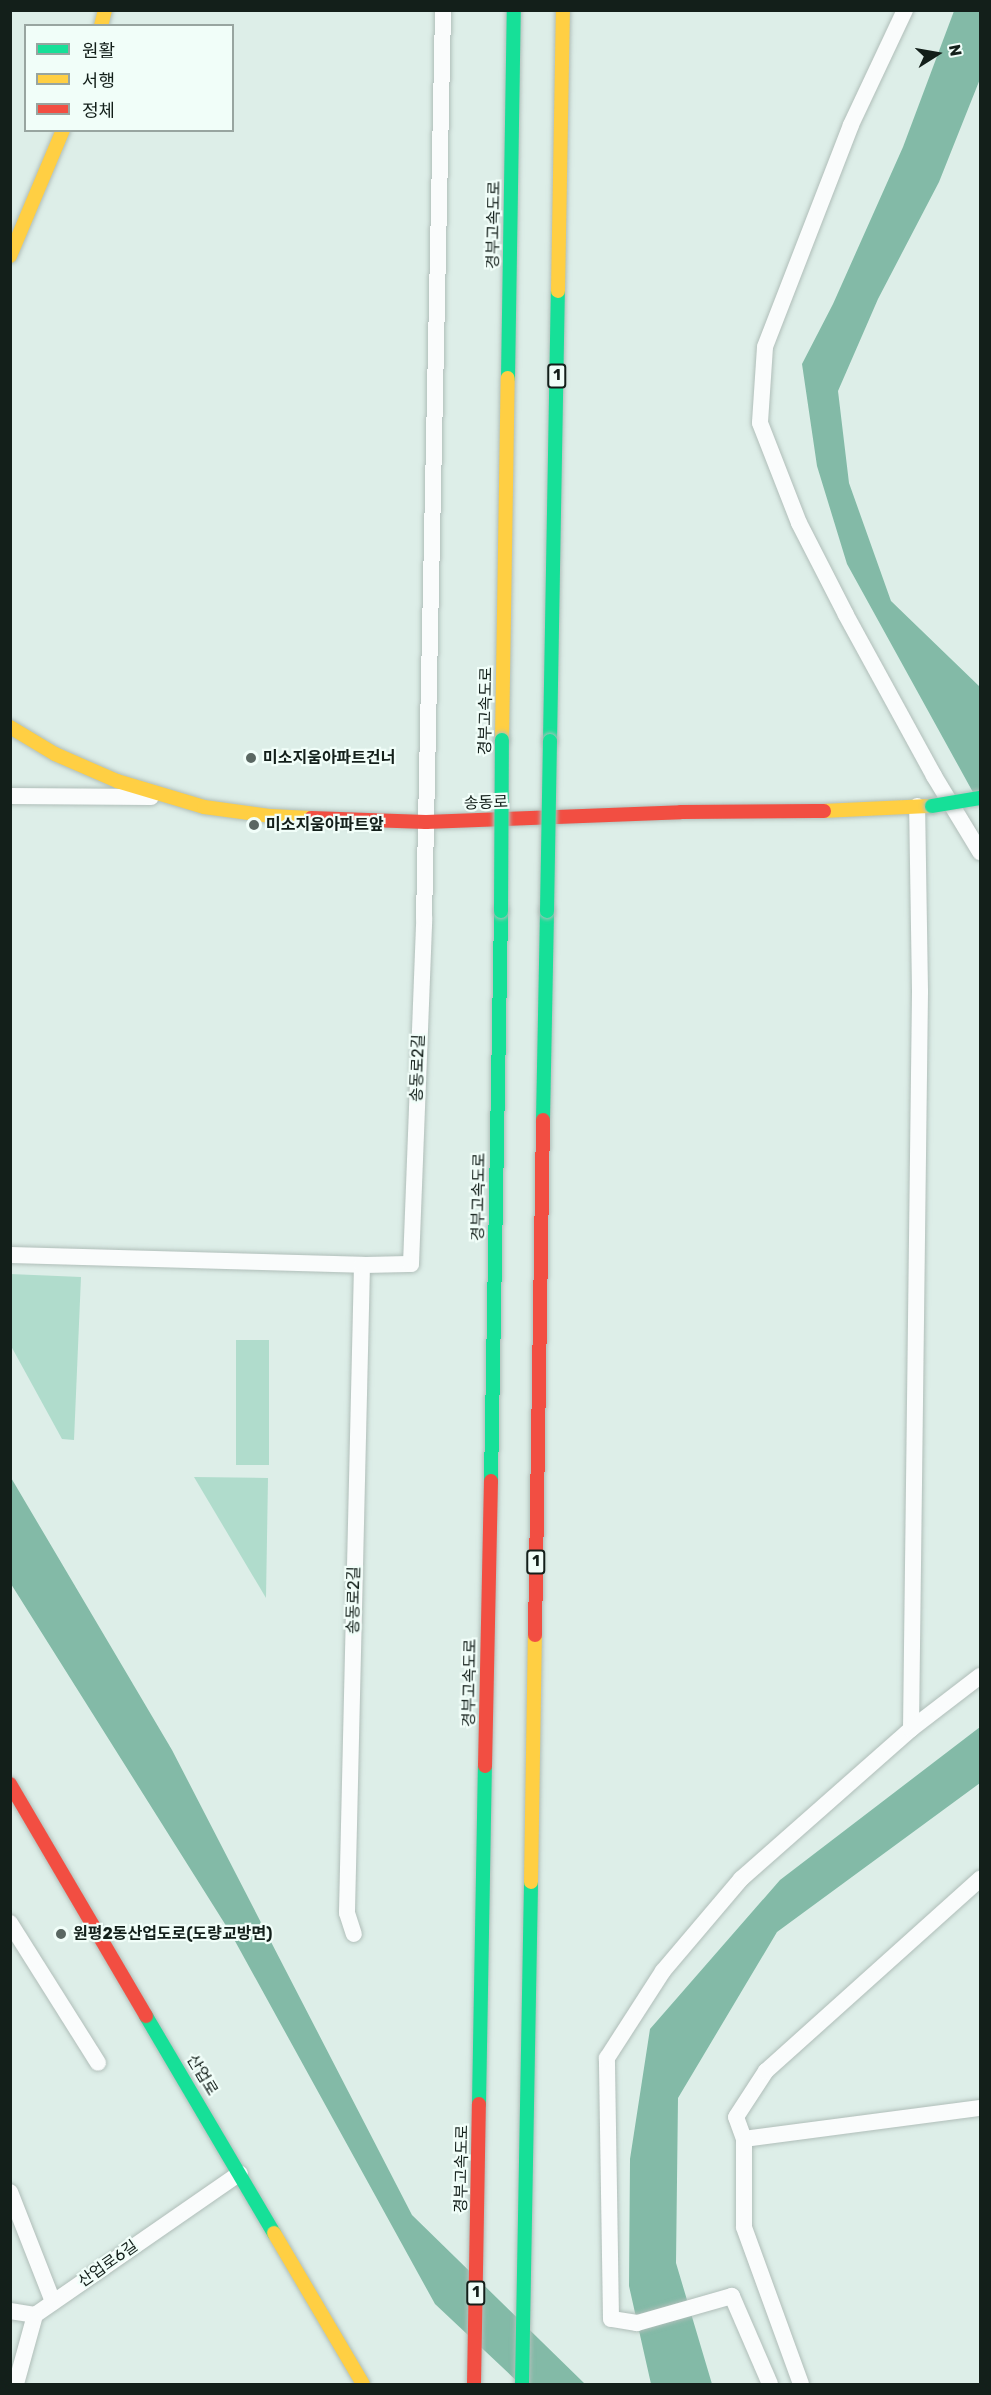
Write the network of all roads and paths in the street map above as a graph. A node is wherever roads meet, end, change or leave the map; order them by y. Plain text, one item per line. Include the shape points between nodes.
1 (443, 10) edge
2 (514, 10) edge
3 (563, 10) edge
4 (905, 10) edge
5 (62, 132) edge
6 (10, 256) edge
7 (10, 727) edge
8 (10, 795) edge
9 (170, 797) junction
10 (981, 798) edge
11 (924, 806) junction
12 (426, 822) junction
13 (981, 852) edge
14 (10, 1255) edge
15 (362, 1265) junction
16 (981, 1676) edge
17 (912, 1730) junction
18 (10, 1784) edge
19 (981, 1879) edge
20 (10, 1923) edge
21 (354, 1934) dead end
22 (98, 2063) dead end
23 (981, 2108) edge
24 (744, 2139) junction
25 (240, 2173) junction
26 (10, 2192) edge
27 (53, 2302) junction
28 (10, 2311) edge
29 (35, 2315) junction
30 (16, 2385) edge
31 (363, 2385) edge
32 (474, 2385) edge
33 (522, 2385) edge
34 (770, 2385) edge
35 (801, 2385) edge

1 - 12 street
2 - 32 main road, 경부고속도로 / 1, bridge
3 - 33 main road, 1, bridge
4 - 13 street via 851,125 765,347 760,423 809,544 934,776
5 - 6 main road
7 - 9 main road, 송동로 via 55,754 117,781
8 - 9 street
9 - 12 main road, 송동로 via 204,807 271,816
10 - 11 main road, 송동로, bridge
11 - 12 main road, 송동로
11 - 17 street
12 - 15 street, 송동로2길 via 411,1264
14 - 15 street, 송동로2길
15 - 21 street, 송동로2길 via 347,1914
16 - 17 street
17 - 34 street via 741,1879 663,1971 607,2058 611,2319 637,2323 732,2296
18 - 25 main road, 산업로
19 - 24 street via 766,2071 736,2118
20 - 22 street
23 - 24 street
24 - 35 street via 744,2227
25 - 27 street, 산업로6길
25 - 31 main road, 산업로
26 - 27 street
27 - 29 street, 산업로6길
28 - 29 street
29 - 30 street

